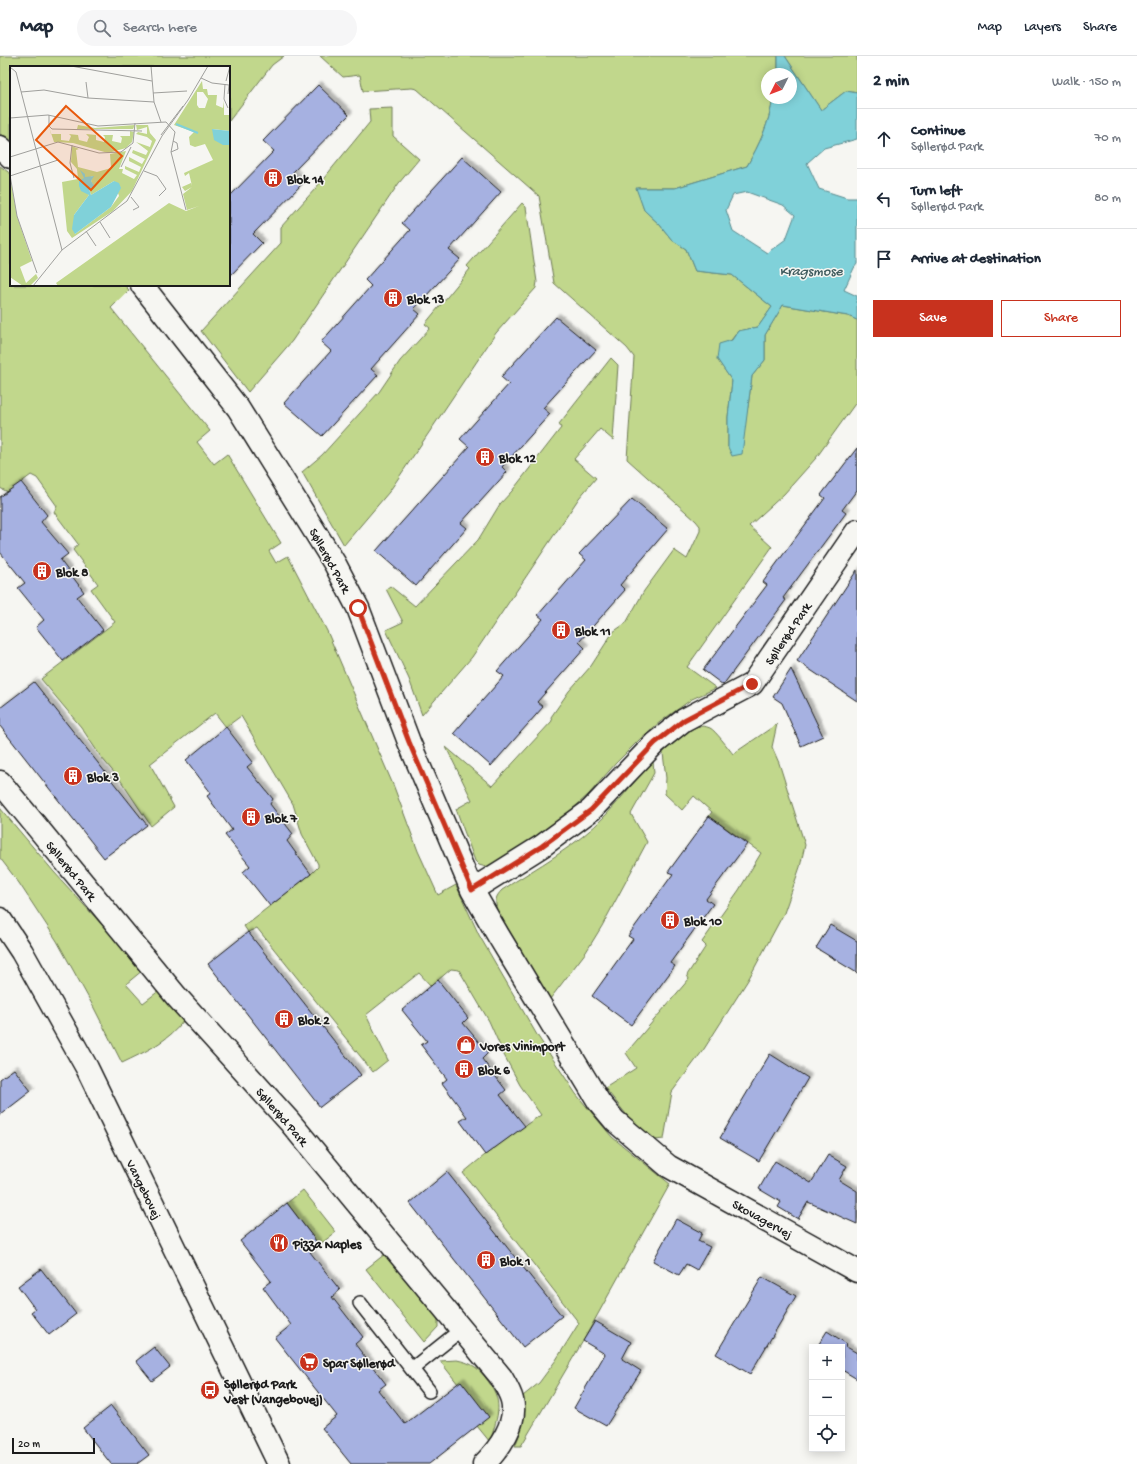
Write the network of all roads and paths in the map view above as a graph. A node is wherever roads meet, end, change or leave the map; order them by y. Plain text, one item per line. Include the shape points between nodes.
1 (0, 147) edge
2 (10, 156) edge
3 (143, 286) edge
4 (857, 531) edge
5 (0, 782) edge
6 (472, 890) junction
7 (0, 919) edge
8 (668, 1166) joint
9 (857, 1271) edge
10 (360, 1303) dead end
11 (462, 1329) junction
12 (412, 1369) junction
13 (429, 1391) dead end
14 (279, 1464) edge
15 (484, 1464) edge

1 - 2 street
3 - 6 street, Søllerød Park via 238,408 335,564 358,608 409,742
4 - 6 street, Søllerød Park via 752,684 684,720 655,743 591,810 542,846
5 - 11 street, Søllerød Park via 176,996 289,1121
6 - 8 street, Søllerød Park via 599,1102 615,1122
7 - 14 street, Vangebovej via 22,952 87,1068
8 - 9 street, Skovagervej
10 - 12 lane
11 - 12 lane
11 - 15 street, Søllerød Park via 501,1377 512,1400 509,1428 494,1454
12 - 13 lane

